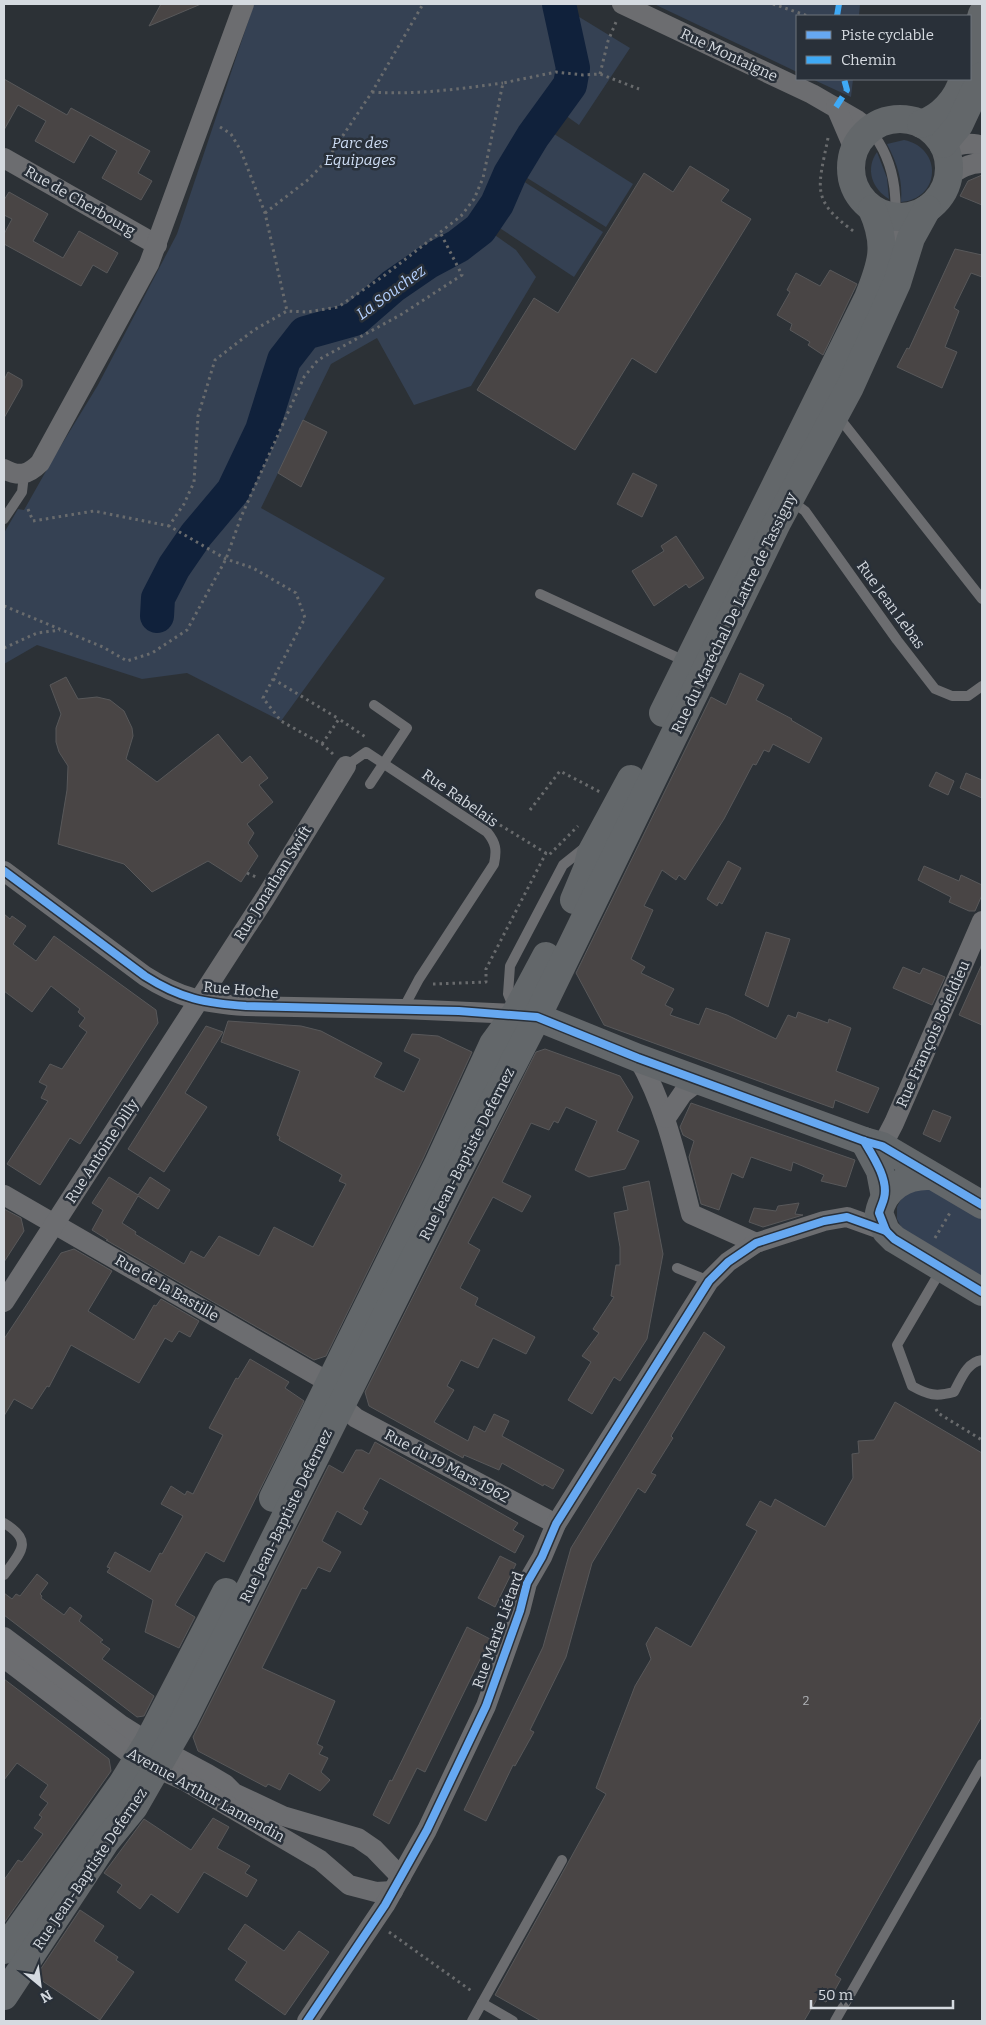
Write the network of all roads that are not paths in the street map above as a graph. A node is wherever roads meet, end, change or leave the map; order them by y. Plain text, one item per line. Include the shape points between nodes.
1 (244, 4) edge
2 (623, 4) edge
3 (982, 14) edge
4 (971, 52) edge
5 (973, 84) edge
6 (921, 124) junction
7 (982, 126) edge
8 (862, 140) junction
9 (982, 146) edge
10 (944, 147) junction
11 (4, 158) edge
12 (982, 163) edge
13 (948, 177) junction
14 (927, 209) junction
15 (883, 221) junction
16 (157, 245) junction
17 (836, 414) junction
18 (4, 468) edge
19 (24, 475) junction
20 (789, 500) junction
21 (4, 519) edge
22 (540, 594) dead end
23 (982, 599) edge
24 (688, 663) junction
25 (982, 686) edge
26 (374, 705) dead end
27 (384, 764) junction
28 (346, 766) joint
29 (370, 784) dead end
30 (591, 830) junction
31 (4, 871) edge
32 (982, 921) edge
33 (199, 1000) junction
34 (403, 1009) junction
35 (526, 1016) junction
36 (638, 1058) junction
37 (700, 1080) junction
38 (666, 1118) junction
39 (873, 1143) junction
40 (930, 1176) junction
41 (4, 1195) edge
42 (885, 1197) junction
43 (972, 1199) edge
44 (56, 1224) junction
45 (886, 1231) junction
46 (756, 1243) junction
47 (934, 1262) junction
48 (677, 1268) dead end
49 (708, 1281) junction
50 (982, 1292) edge
51 (4, 1302) edge
52 (982, 1360) edge
53 (336, 1394) junction
54 (4, 1523) edge
55 (556, 1524) junction
56 (4, 1575) edge
57 (4, 1637) edge
58 (4, 1658) edge
59 (153, 1755) junction
60 (982, 1764) edge
61 (562, 1860) dead end
62 (397, 1884) junction
63 (12, 1951) edge
64 (4, 1996) edge
65 (482, 2003) junction
66 (307, 2021) edge
67 (472, 2021) edge
68 (513, 2021) edge
69 (835, 2021) edge

1 - 16 street
2 - 8 street, Rue Montaigne via 836,107
3 - 4 main road
5 - 6 main road via 955,96 931,120
5 - 7 main road
5 - 10 main road via 959,125
6 - 8 main road via 897,119 877,125
6 - 10 main road
8 - 15 main road via 851,160 853,182 857,193
8 - 15 lane via 883,147 890,162 895,184
9 - 10 street via 976,143
10 - 13 main road via 948,158
11 - 16 street, Rue de Cherbourg
12 - 13 street via 958,170
13 - 14 main road, Rue du Maréchal De Lattre de Tassigny via 941,195
14 - 15 main road
14 - 17 main road, Rue du Maréchal De Lattre de Tassigny via 911,238 897,282
15 - 24 main road, Rue du Maréchal De Lattre de Tassigny via 880,268 868,298
15 - 30 lane via 892,267 873,312 627,809 610,830
16 - 19 street via 40,463
17 - 20 main road, Rue du Maréchal De Lattre de Tassigny
17 - 23 lane
18 - 19 street
19 - 21 lane via 22,492
20 - 25 lane, Rue Jean Lebas via 805,511 935,689 952,696 968,696
20 - 35 main road, Rue du Maréchal De Lattre de Tassigny
22 - 24 lane
24 - 30 main road, Rue du Maréchal De Lattre de Tassigny via 626,791
26 - 27 lane via 407,728
27 - 28 lane, Rue Rabelais via 366,752
27 - 29 lane
27 - 34 lane, Rue Rabelais via 487,832 497,851 494,864
28 - 33 street, Rue Jonathan Swift
30 - 35 main road, Rue du Maréchal De Lattre de Tassigny via 591,852 582,882
31 - 33 street, Rue Hoche via 145,976 168,991
32 - 39 street, Rue François Boieldieu via 894,1123
33 - 34 street, Rue Hoche via 246,1006
33 - 44 street, Rue Antoine Dilly
34 - 35 street, Rue Hoche
35 - 36 main road
35 - 53 main road, Rue Jean-Baptiste Defernez
36 - 37 main road
36 - 38 street via 653,1084
37 - 38 street via 682,1093
37 - 39 main road
38 - 46 street via 691,1214
39 - 40 main road
39 - 42 main road
40 - 42 main road via 906,1178
40 - 43 main road
41 - 44 street, Rue de la Bastille
42 - 45 main road via 879,1214
44 - 51 street, Rue Antoine Dilly
44 - 53 street, Rue de la Bastille
45 - 46 street, Rue Marie Liétard via 847,1217
45 - 47 main road
46 - 49 street, Rue Marie Liétard
47 - 50 main road
47 - 52 lane via 897,1345 912,1386 929,1395 954,1392 968,1368
48 - 49 lane
49 - 55 street, Rue Marie Liétard
53 - 55 street, Rue du 19 Mars 1962 via 356,1418
53 - 59 main road, Rue Jean-Baptiste Defernez
53 - 59 main road, Rue Jean-Baptiste Defernez via 304,1437 193,1660
54 - 56 lane via 17,1531 22,1551
55 - 62 street, Rue Marie Liétard via 527,1583 486,1706 427,1830
57 - 59 street via 121,1725
58 - 59 street, Avenue Arthur Lamendin
59 - 62 street via 225,1784 234,1793 283,1816 358,1838 374,1850
59 - 62 street, Avenue Arthur Lamendin via 320,1860 349,1885 376,1892
59 - 63 main road, Rue Jean-Baptiste Defernez
59 - 63 lane via 124,1800
59 - 64 main road, Rue Jean-Baptiste Defernez via 134,1806 106,1841
60 - 69 lane
61 - 65 lane
62 - 66 street, Rue Marie Liétard
65 - 67 lane
65 - 68 lane

